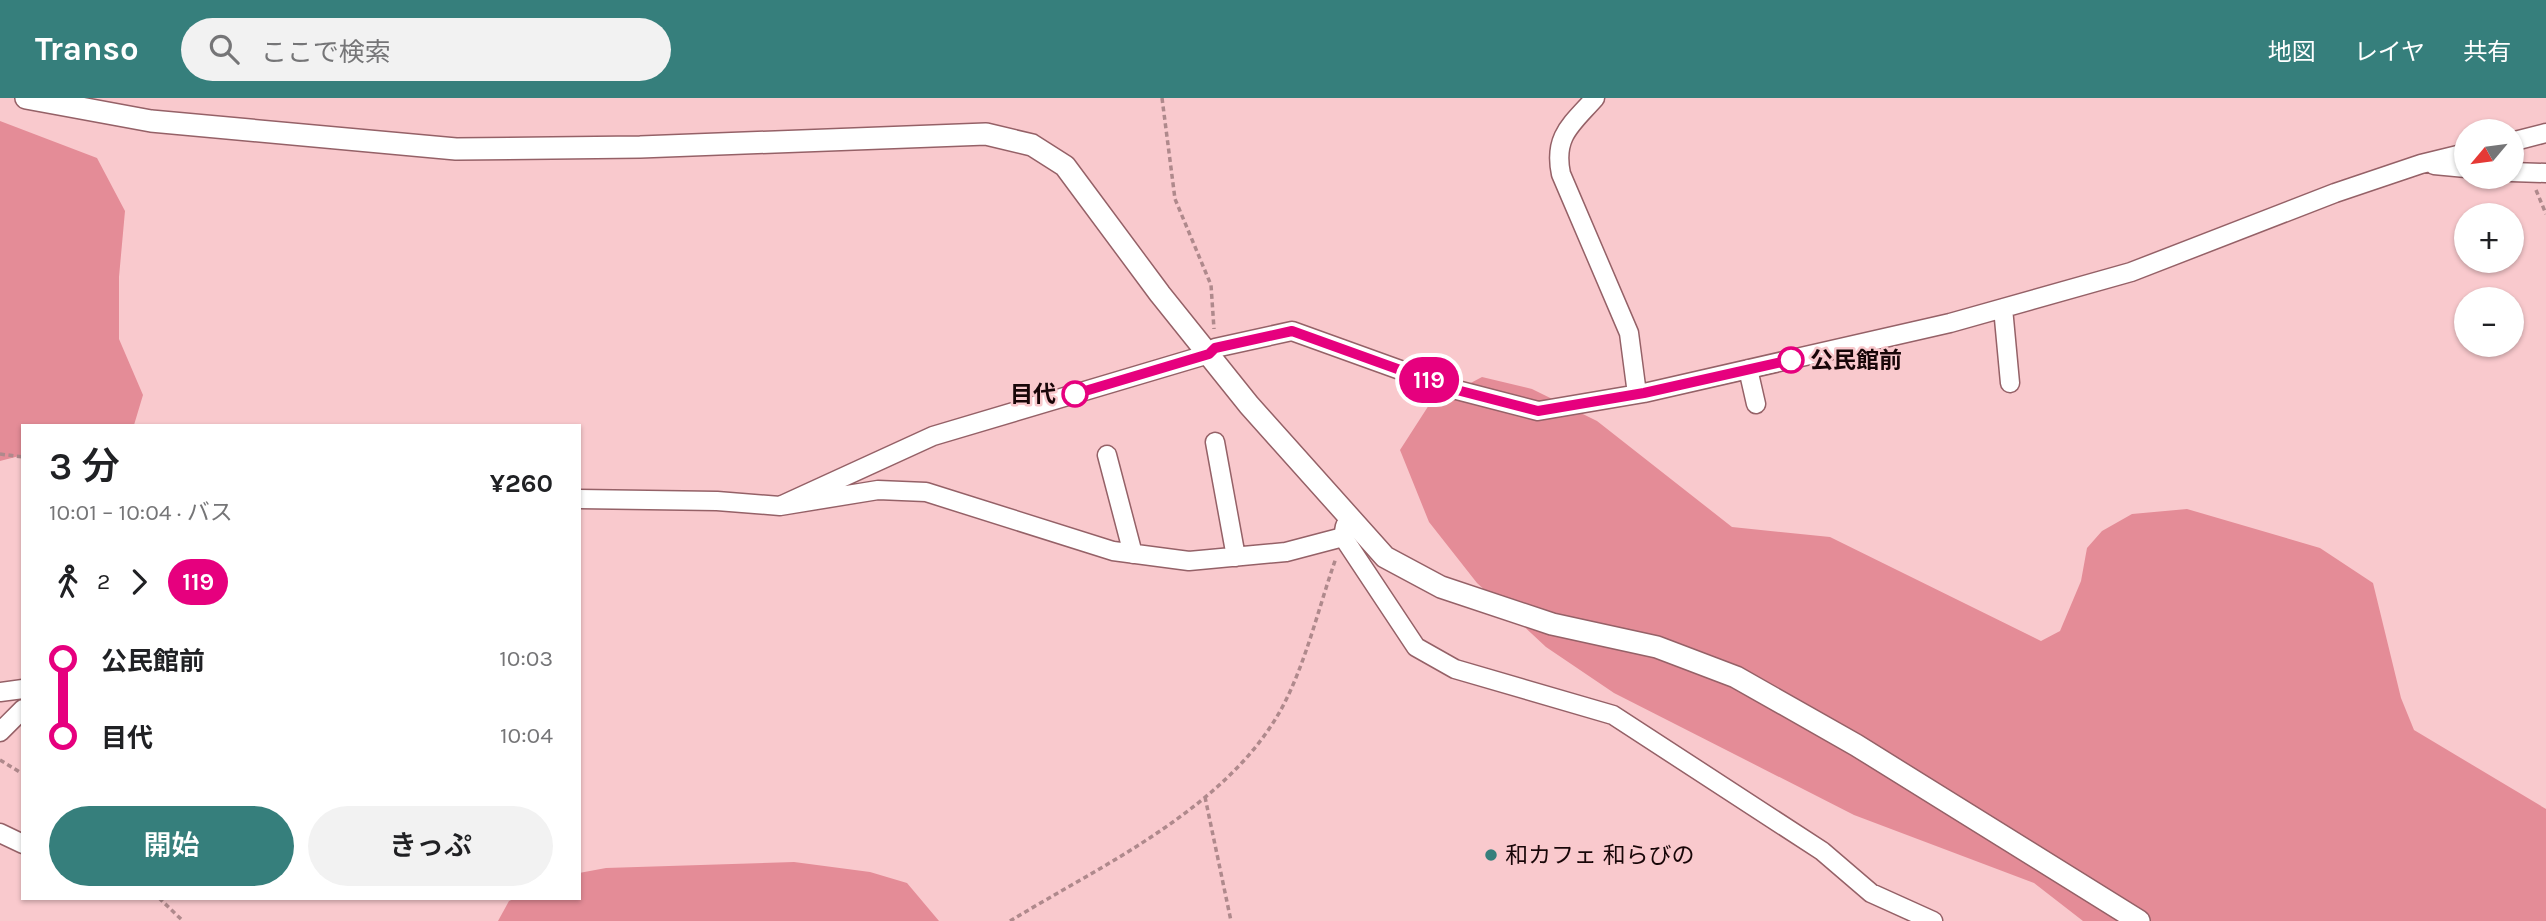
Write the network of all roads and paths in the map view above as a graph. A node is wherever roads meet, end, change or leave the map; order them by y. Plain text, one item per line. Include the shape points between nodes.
1 (26, 98) edge
2 (1162, 98) edge
3 (1595, 98) edge
4 (2546, 133) edge
5 (2524, 139) edge
6 (2454, 156) edge
7 (2421, 164) junction
8 (2454, 167) edge
9 (2538, 173) edge
10 (2546, 214) edge
11 (2003, 308) junction
12 (1212, 351) junction
13 (1748, 369) junction
14 (2010, 383) dead end
15 (1637, 394) junction
16 (1756, 404) dead end
17 (1215, 442) dead end
18 (0, 454) edge
19 (1107, 455) dead end
20 (21, 457) edge
21 (581, 499) edge
22 (780, 506) junction
23 (1347, 511) junction
24 (1343, 537) junction
25 (1133, 554) junction
26 (1236, 557) junction
27 (21, 689) edge
28 (0, 692) edge
29 (21, 711) edge
30 (0, 732) edge
31 (0, 760) edge
32 (21, 773) edge
33 (1205, 797) junction
34 (0, 833) edge
35 (21, 843) edge
36 (161, 900) edge
37 (183, 921) edge
38 (1010, 921) edge
39 (1230, 921) edge
40 (1933, 921) edge
41 (2139, 921) edge

1 - 12 street via 151,121 456,149 986,134 1032,145 1065,166
2 - 12 path via 1175,199 1211,285
3 - 15 street via 1564,132 1557,153 1561,174 1629,333
4 - 5 street
6 - 7 street
7 - 8 street
7 - 11 street via 2131,272
9 - 10 path
11 - 13 street
11 - 14 street
12 - 15 street via 1292,331 1453,389 1538,411
12 - 22 street via 933,436
12 - 23 street via 1249,405
13 - 15 street
13 - 16 street
17 - 26 street
18 - 20 path
19 - 25 street
21 - 22 street
22 - 25 street via 878,490 926,492
23 - 24 street
23 - 41 street via 1385,557 1441,587 1552,624 1657,647 1736,677 1856,745
24 - 26 street via 1286,552
24 - 33 path via 1282,707 1249,757
24 - 40 street via 1416,647 1455,669 1613,715 1822,851 1871,893
25 - 26 street via 1189,561
27 - 28 street
29 - 30 street
31 - 32 path
33 - 38 path via 1161,830
33 - 39 path
34 - 35 street
36 - 37 path

